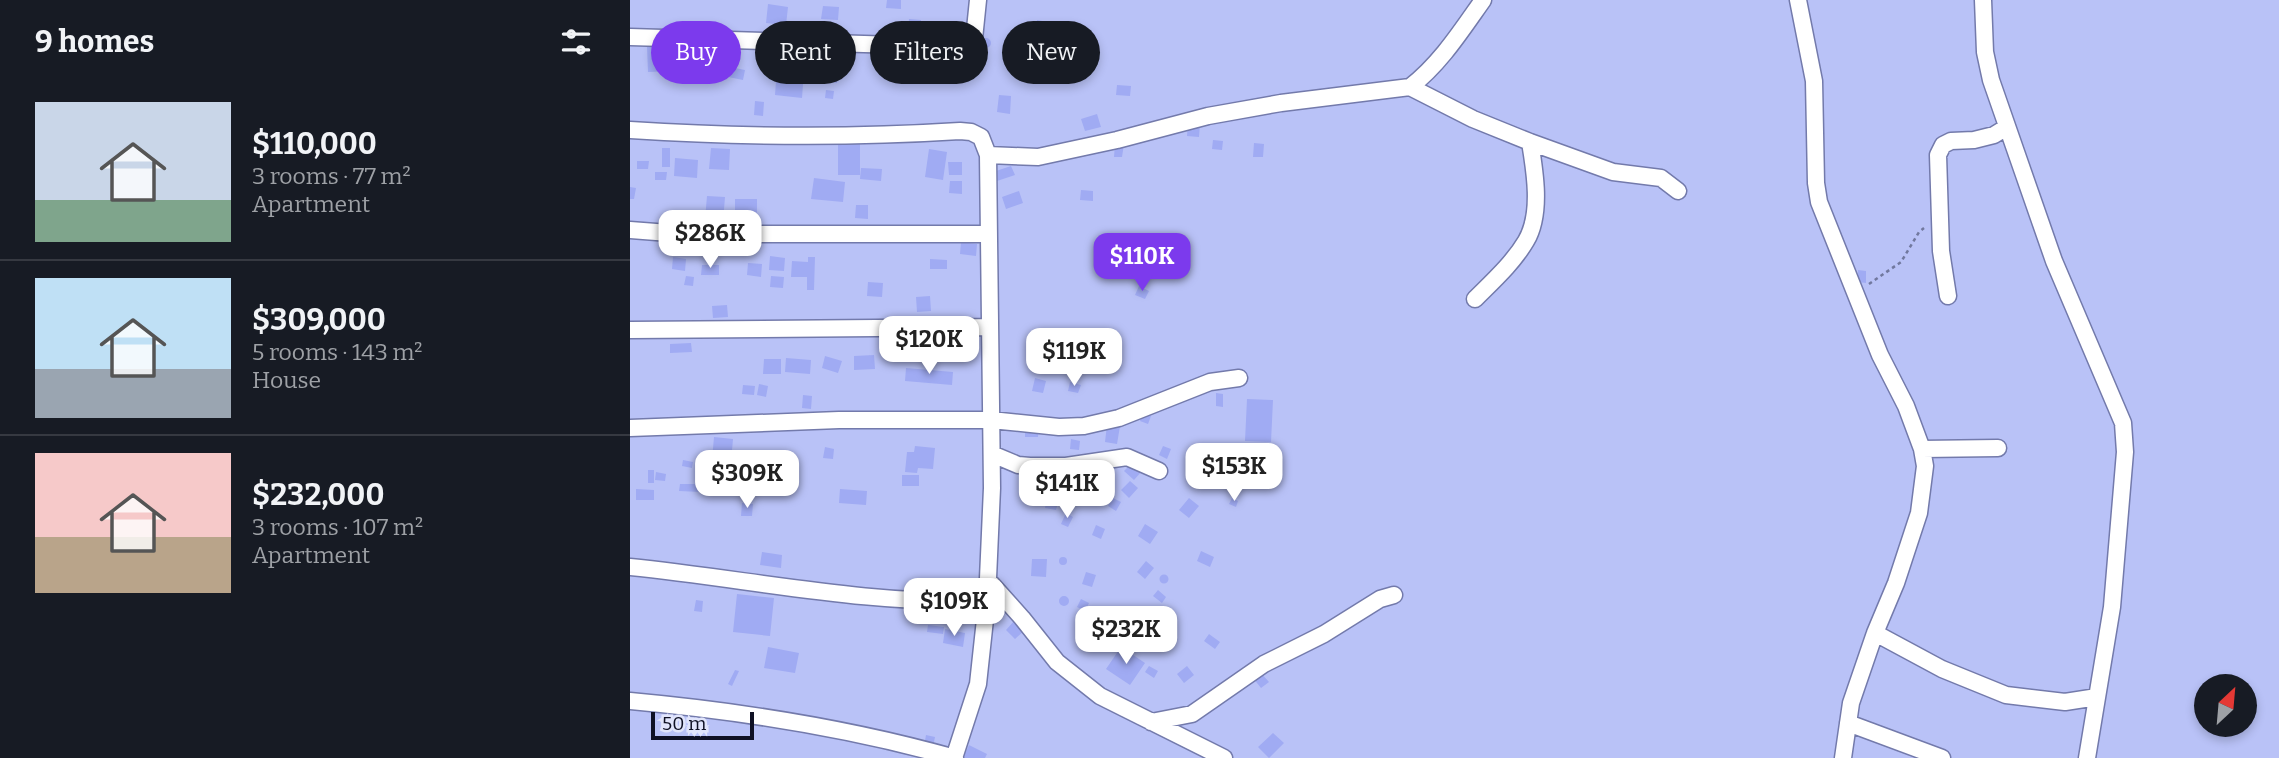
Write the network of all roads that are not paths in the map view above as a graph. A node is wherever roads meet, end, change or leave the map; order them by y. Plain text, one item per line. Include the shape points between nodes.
1 (978, 0) edge
2 (1483, 0) edge
3 (1798, 0) edge
4 (1983, 0) edge
5 (630, 37) edge
6 (1410, 87) junction
7 (2007, 127) junction
8 (630, 130) edge
9 (1530, 142) junction
10 (988, 155) junction
11 (1678, 191) dead end
12 (630, 230) edge
13 (989, 234) junction
14 (1948, 296) dead end
15 (1475, 299) dead end
16 (990, 327) junction
17 (630, 330) edge
18 (1239, 378) dead end
19 (991, 420) junction
20 (630, 428) edge
21 (1998, 448) dead end
22 (1922, 449) junction
23 (992, 454) junction
24 (1159, 471) dead end
25 (630, 567) edge
26 (988, 580) junction
27 (1394, 595) dead end
28 (988, 601) junction
29 (1875, 633) junction
30 (2097, 697) junction
31 (630, 701) edge
32 (1151, 722) junction
33 (1848, 723) junction
34 (954, 758) edge
35 (1224, 758) edge
36 (1843, 758) edge
37 (1942, 758) edge
38 (2087, 758) edge

1 - 5 street via 976,32 968,43
2 - 6 street via 1426,75
3 - 22 street via 1814,81 1819,202
4 - 7 street via 1985,52
6 - 9 street
6 - 10 street via 1232,112 1038,157
7 - 14 street via 1994,135 1951,141 1938,155 1941,251
7 - 30 street via 2054,261 2123,423 2112,607
8 - 10 street via 730,136 960,131 981,137
9 - 11 street via 1613,172 1661,178
9 - 15 street via 1535,169 1534,218 1527,239
10 - 13 street
12 - 13 street
13 - 16 street
16 - 17 street
16 - 19 street
18 - 19 street via 1210,382 1119,418 1084,426
19 - 20 street
19 - 23 street
21 - 22 street
22 - 29 street via 1925,466 1919,513
23 - 24 street via 1030,466 1127,457
23 - 26 street
25 - 28 street via 817,593
26 - 28 street
26 - 32 street via 1057,662 1100,696
27 - 32 street via 1264,664 1192,714
28 - 34 street via 978,684
29 - 30 street via 1942,669 2006,695 2065,702
29 - 33 street
30 - 38 street
31 - 34 street via 854,733
32 - 35 street
33 - 36 street
33 - 37 street

